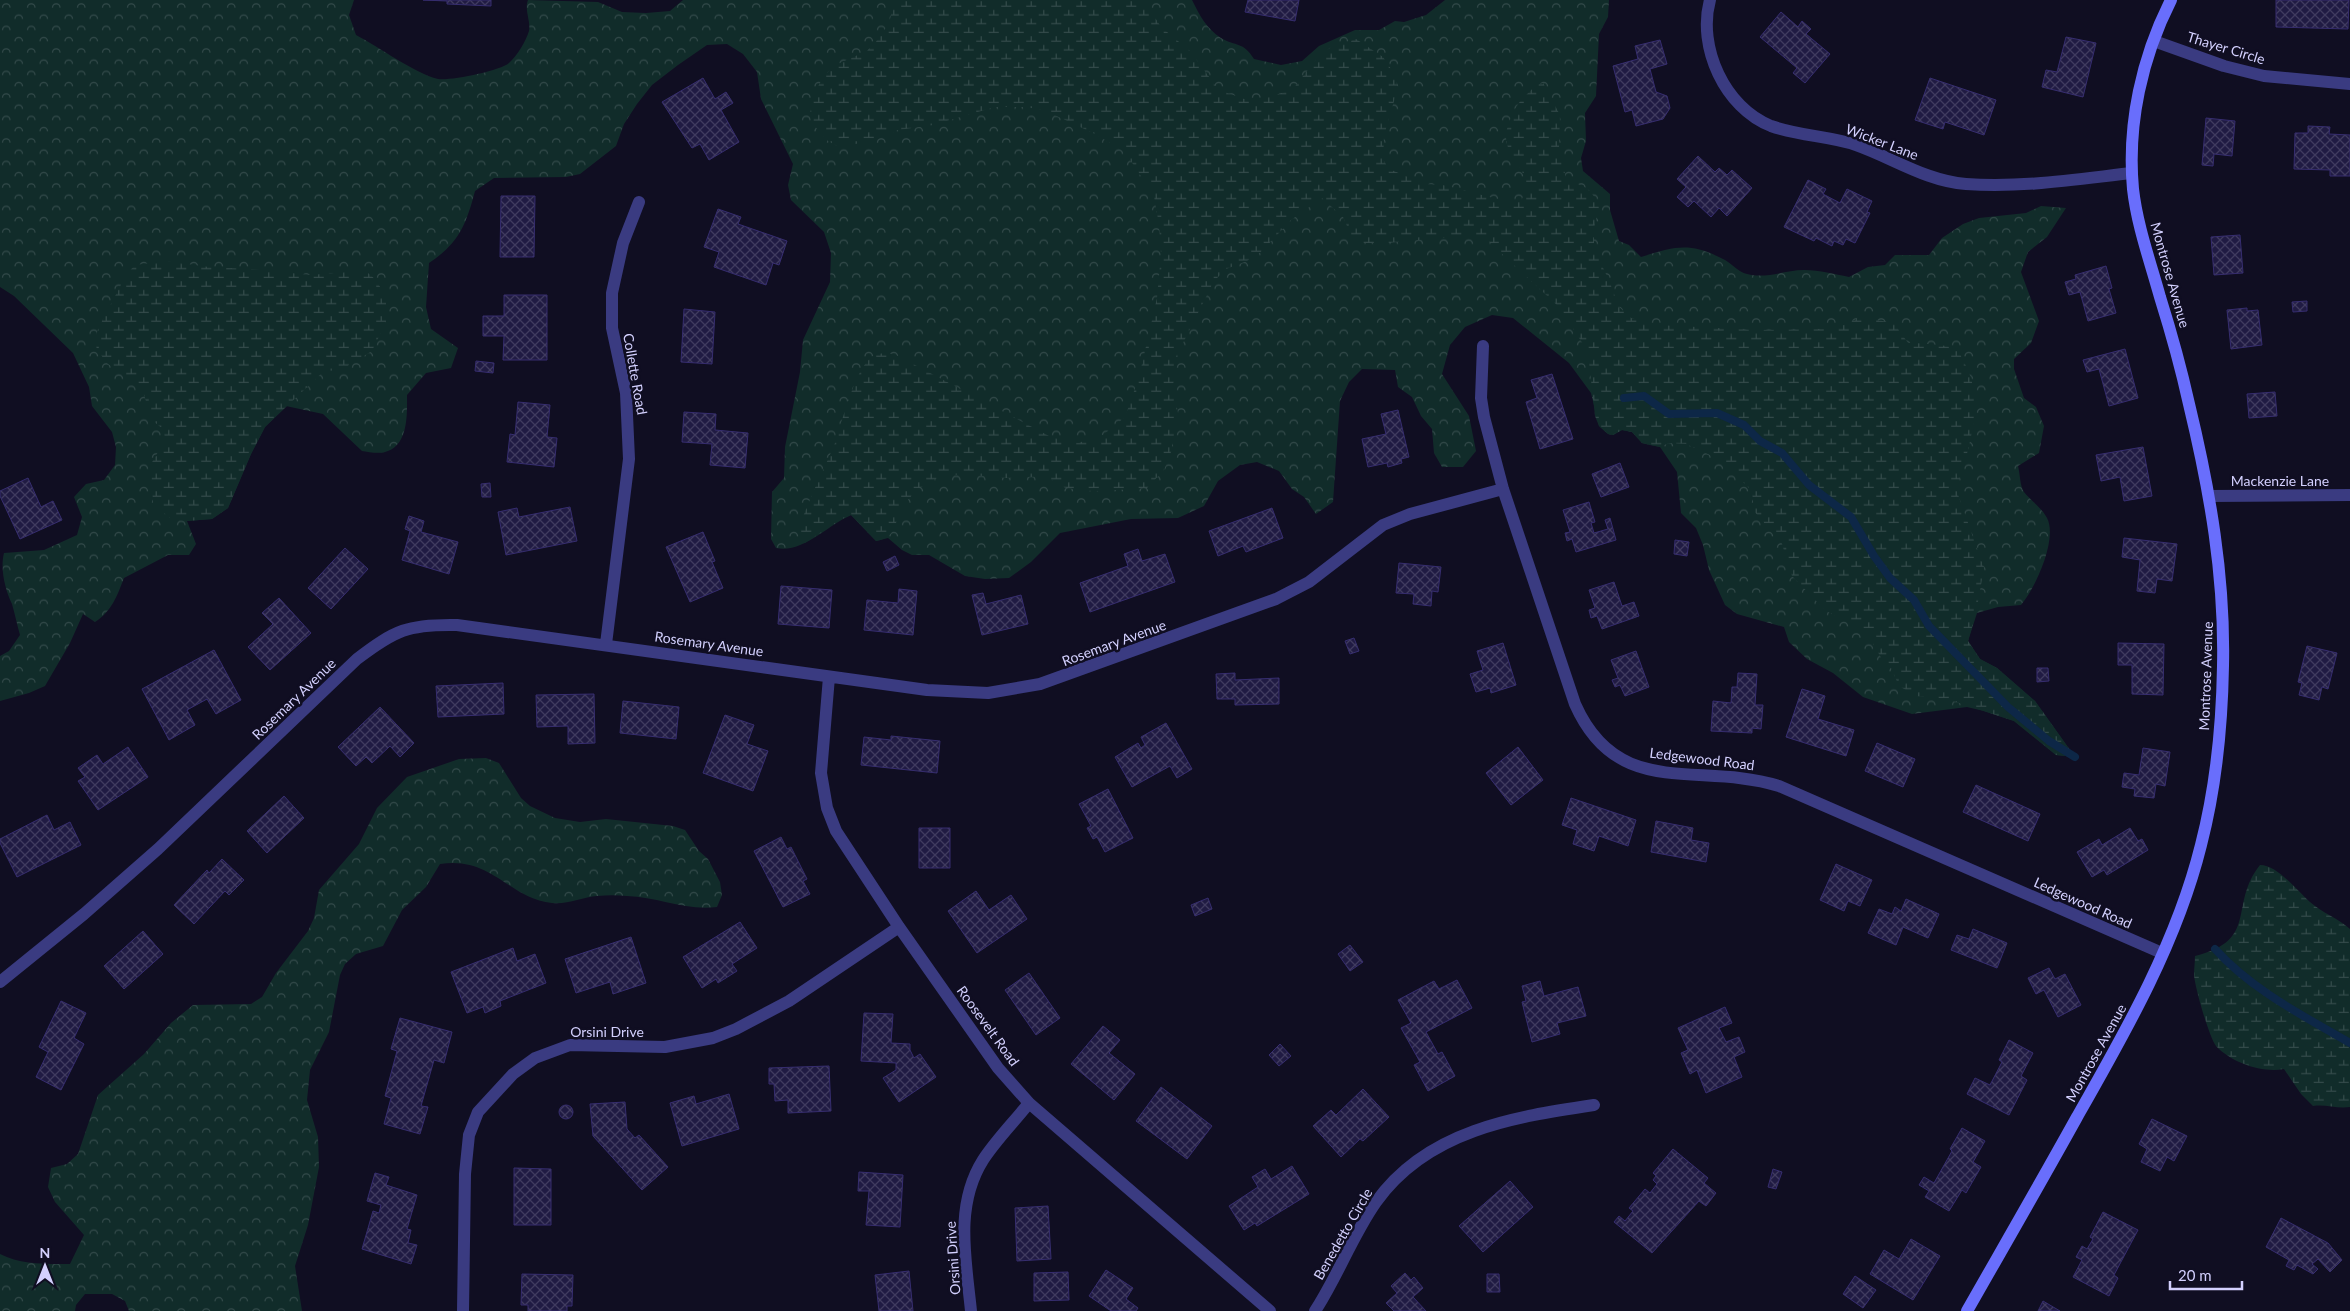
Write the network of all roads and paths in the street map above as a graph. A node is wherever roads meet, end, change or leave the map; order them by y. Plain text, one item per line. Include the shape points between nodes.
1 (1710, 0) edge
2 (2171, 0) edge
3 (2154, 41) junction
4 (2350, 84) edge
5 (2132, 173) junction
6 (639, 202) dead end
7 (1483, 346) dead end
8 (1503, 489) junction
9 (2210, 496) junction
10 (2350, 496) edge
11 (606, 644) junction
12 (828, 677) junction
13 (900, 928) junction
14 (2162, 953) junction
15 (0, 982) edge
16 (1029, 1103) junction
17 (1594, 1105) dead end
18 (463, 1311) edge
19 (971, 1311) edge
20 (1270, 1311) edge
21 (1315, 1311) edge
22 (1967, 1311) edge

1 - 5 street, Wicker Lane via 1707,26 1720,77 1741,106 1770,125 1855,145 1924,175 1955,183 2016,184
2 - 3 main road, Montrose Avenue
3 - 4 street, Thayer Circle via 2224,66 2264,76
3 - 5 main road, Montrose Avenue via 2136,111
5 - 9 main road, Montrose Avenue via 2140,225 2189,404
6 - 11 street, Collette Road via 623,243 612,293 612,328 626,393 630,440
7 - 8 street, Ledgewood Road via 1483,411
8 - 12 street, Rosemary Avenue via 1396,518 1371,532 1299,589 1059,679 998,692 965,693
8 - 14 street, Ledgewood Road via 1575,704 1597,741 1614,755 1647,769 1779,786
9 - 10 street, Mackenzie Lane
9 - 14 main road, Montrose Avenue via 2220,563 2223,614 2223,670 2215,770 2200,849
11 - 12 street, Rosemary Avenue
11 - 15 street, Rosemary Avenue via 456,625 423,625 389,636 357,660 158,849
12 - 13 street, Roosevelt Road via 821,772 827,808 836,831
13 - 16 street, Roosevelt Road via 998,1068
13 - 18 street, Orsini Drive via 789,1001 721,1035 666,1047 570,1045 540,1055 513,1074 478,1112 469,1136 464,1174
14 - 22 main road, Montrose Avenue via 2129,1026
16 - 19 street, Orsini Drive via 983,1161 969,1192 964,1225
16 - 20 street, Roosevelt Road
17 - 21 street, Benedetto Circle via 1506,1120 1459,1137 1419,1159 1398,1176 1376,1202

